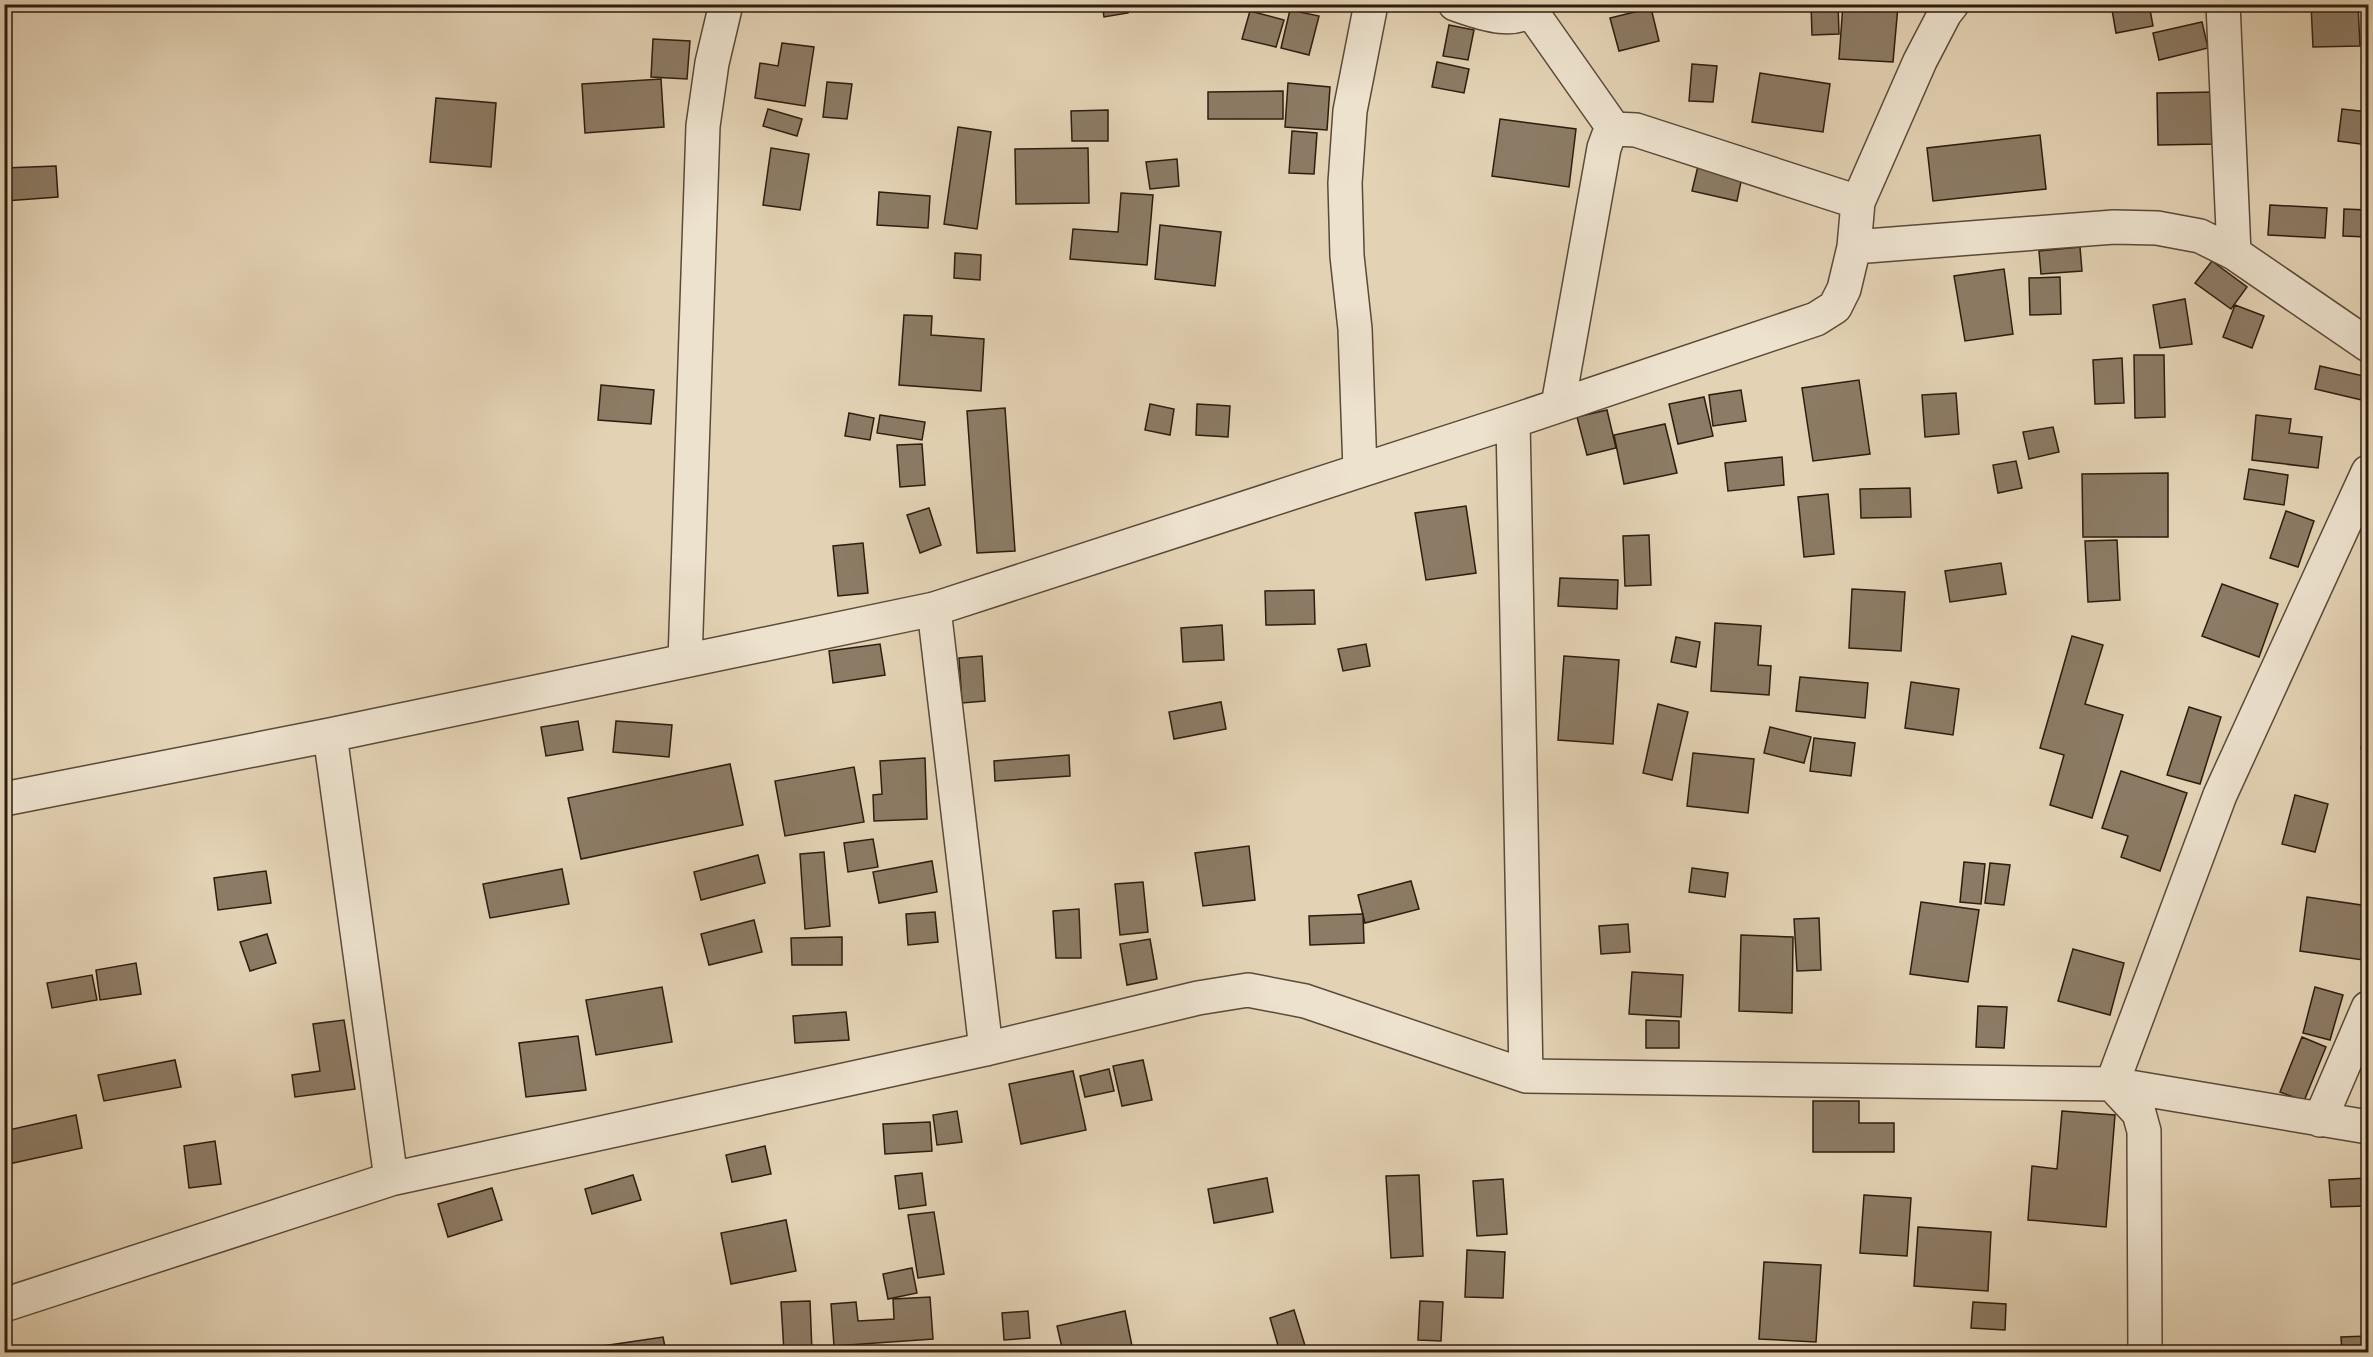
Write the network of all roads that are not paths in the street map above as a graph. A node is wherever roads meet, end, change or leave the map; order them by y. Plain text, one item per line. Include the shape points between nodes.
1 (726, 4) edge
2 (1371, 4) edge
3 (1455, 4) edge
4 (1953, 4) edge
5 (2223, 4) edge
6 (1533, 8) edge
7 (1614, 129) junction
8 (1858, 202) junction
9 (1854, 247) junction
10 (2235, 253) junction
11 (2368, 345) edge
12 (1558, 405) junction
13 (1513, 421) junction
14 (1360, 470) junction
15 (2368, 472) edge
16 (934, 609) junction
17 (685, 661) junction
18 (330, 735) junction
19 (4, 799) edge
20 (2368, 1008) edge
21 (986, 1049) junction
22 (1526, 1076) junction
23 (2112, 1084) junction
24 (2320, 1120) junction
25 (2368, 1127) edge
26 (391, 1179) junction
27 (4, 1305) edge
28 (2145, 1353) edge

1 - 17 street via 703,126
2 - 14 street via 1350,111 1345,183
3 - 6 street via 1508,17
4 - 8 street via 1920,61
5 - 10 street
6 - 7 street
7 - 8 street via 1636,129
7 - 12 street via 1604,148
8 - 9 street
9 - 10 street via 2125,227 2200,236
9 - 12 street via 1844,290 1834,307 1816,319
10 - 11 street
12 - 13 street
13 - 14 street
13 - 22 street
14 - 16 street
15 - 23 street via 2220,795
16 - 17 street
16 - 21 street
17 - 18 street
18 - 19 street
18 - 26 street
20 - 24 street
21 - 22 street via 1198,998 1248,990 1305,1001
21 - 26 street
22 - 23 street
23 - 24 street
23 - 28 street via 2139,1113 2144,1131
24 - 25 street
26 - 27 street

